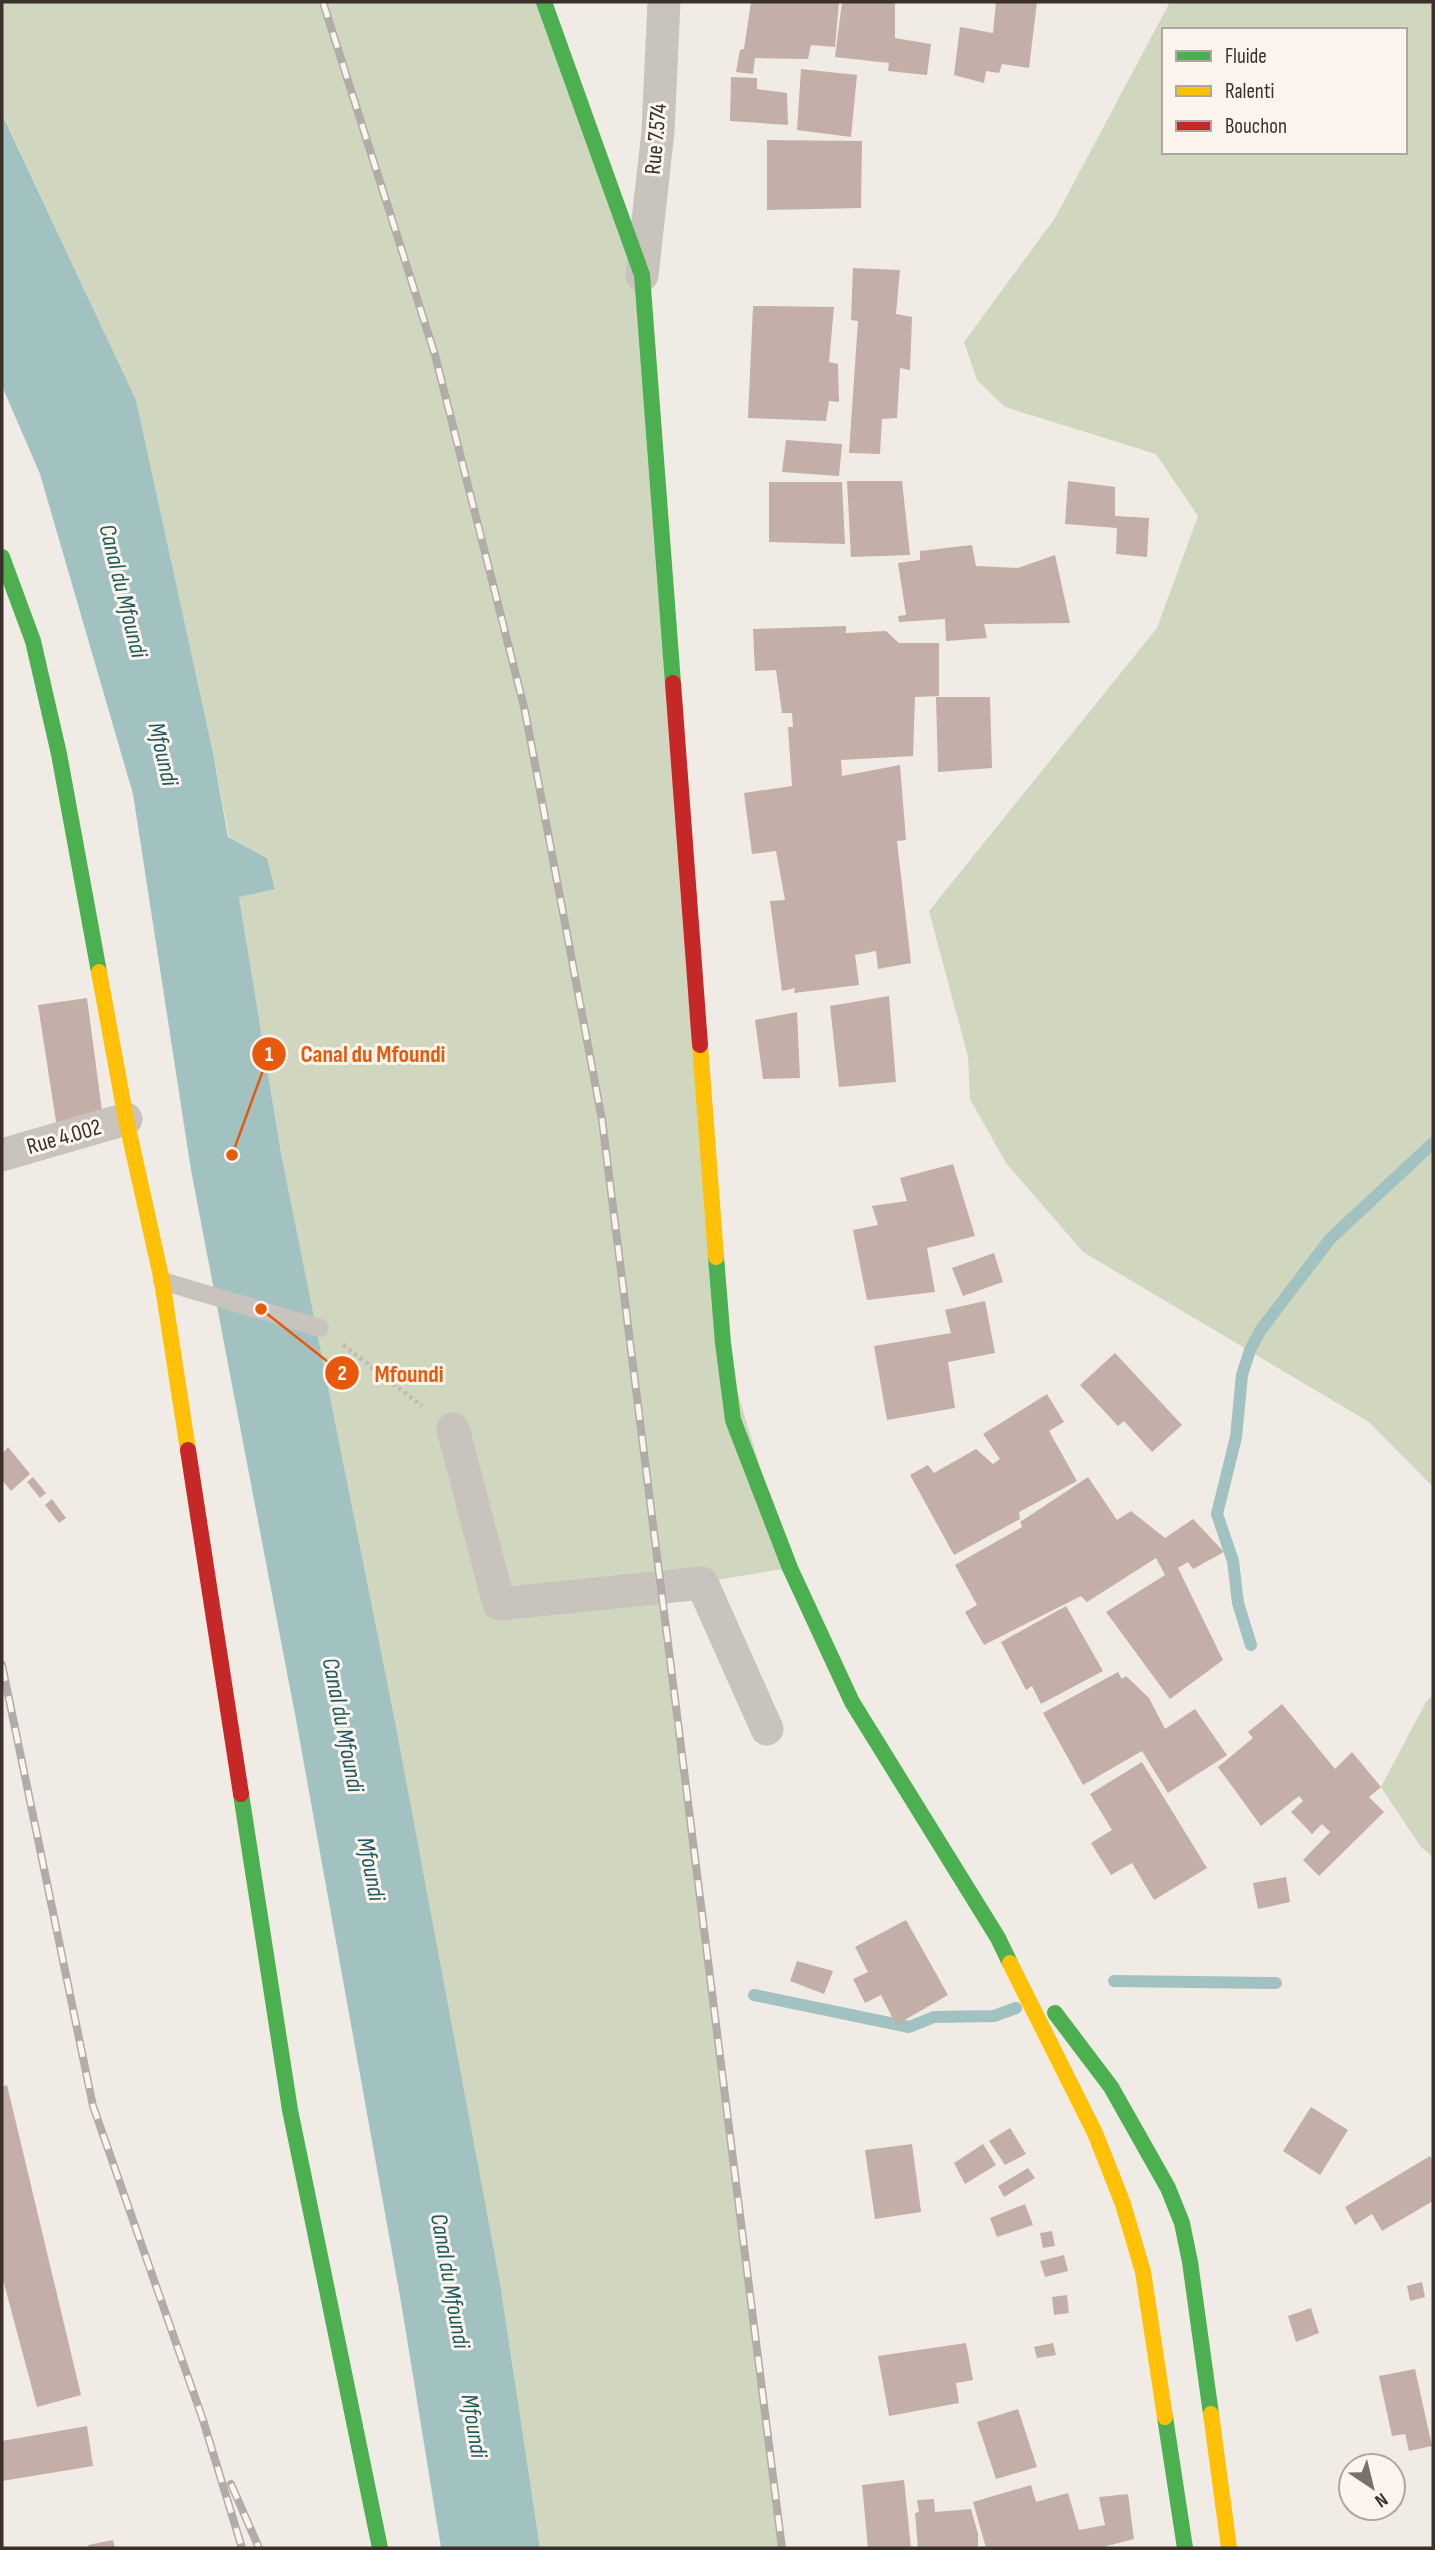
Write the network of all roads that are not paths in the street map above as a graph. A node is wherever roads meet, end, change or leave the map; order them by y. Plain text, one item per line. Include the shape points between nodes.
1 (544, 2) edge
2 (664, 2) edge
3 (642, 275) junction
4 (2, 557) edge
5 (127, 1119) junction
6 (2, 1155) edge
7 (162, 1281) junction
8 (320, 1328) road end
9 (453, 1429) road end
10 (767, 1729) dead end
11 (998, 1938) junction
12 (1225, 2524) junction
13 (380, 2548) edge
14 (1185, 2548) edge
15 (1229, 2548) edge
16 (1238, 2548) edge

1 - 3 main road
2 - 3 street, Rue 7.574 via 658,131
3 - 11 main road via 723,1343 733,1420 790,1568 852,1702
4 - 5 main road via 33,641 59,754
5 - 6 street, Rue 4.002
5 - 7 main road
7 - 8 lane
7 - 13 main road via 290,2110
9 - 10 street via 499,1604 702,1583
11 - 12 main road via 1111,2087 1168,2188 1182,2223
11 - 14 main road via 1096,2133 1126,2215 1143,2272
12 - 15 main road
12 - 16 main road

